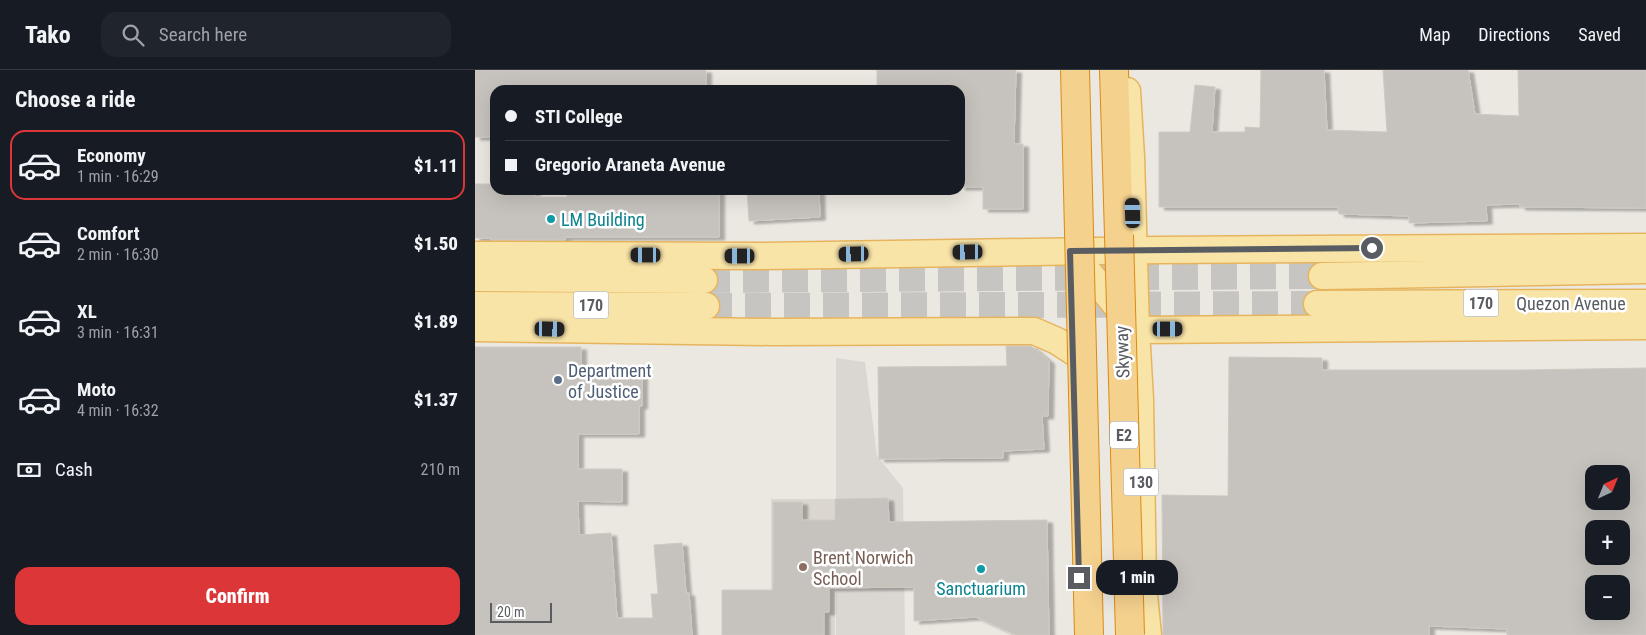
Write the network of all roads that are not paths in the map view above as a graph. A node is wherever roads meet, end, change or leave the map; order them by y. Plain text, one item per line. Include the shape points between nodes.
1 (1066, 70) edge
2 (1075, 70) edge
3 (1114, 70) edge
4 (1127, 70) edge
5 (1646, 247) edge
6 (1133, 250) junction
7 (1070, 251) junction
8 (475, 255) edge
9 (1646, 270) edge
10 (1322, 276) tunnel mouth
11 (475, 278) edge
12 (704, 280) tunnel mouth
13 (1646, 303) edge
14 (1317, 304) tunnel mouth
15 (475, 305) edge
16 (706, 306) tunnel mouth
17 (1646, 326) edge
18 (475, 328) edge
19 (1136, 330) junction
20 (1074, 352) junction
21 (1143, 585) junction
22 (1080, 635) edge
23 (1089, 635) edge
24 (1125, 635) edge
25 (1130, 635) edge
26 (1148, 635) edge

1 - 7 main road
2 - 23 highway, E2, bridge
3 - 25 highway, Skyway / E2, bridge
4 - 6 main road, 130
5 - 6 main road
6 - 7 main road
6 - 19 main road, 130
7 - 8 main road via 759,256
7 - 19 main road
7 - 20 main road
9 - 10 main road, Quezon Avenue / 170
11 - 12 main road, 170
13 - 14 main road, Quezon Avenue / 170
15 - 16 main road, 170
17 - 19 main road
18 - 20 main road via 1034,331
19 - 21 main road, 130
20 - 22 main road
21 - 24 highway
21 - 26 main road, 130

